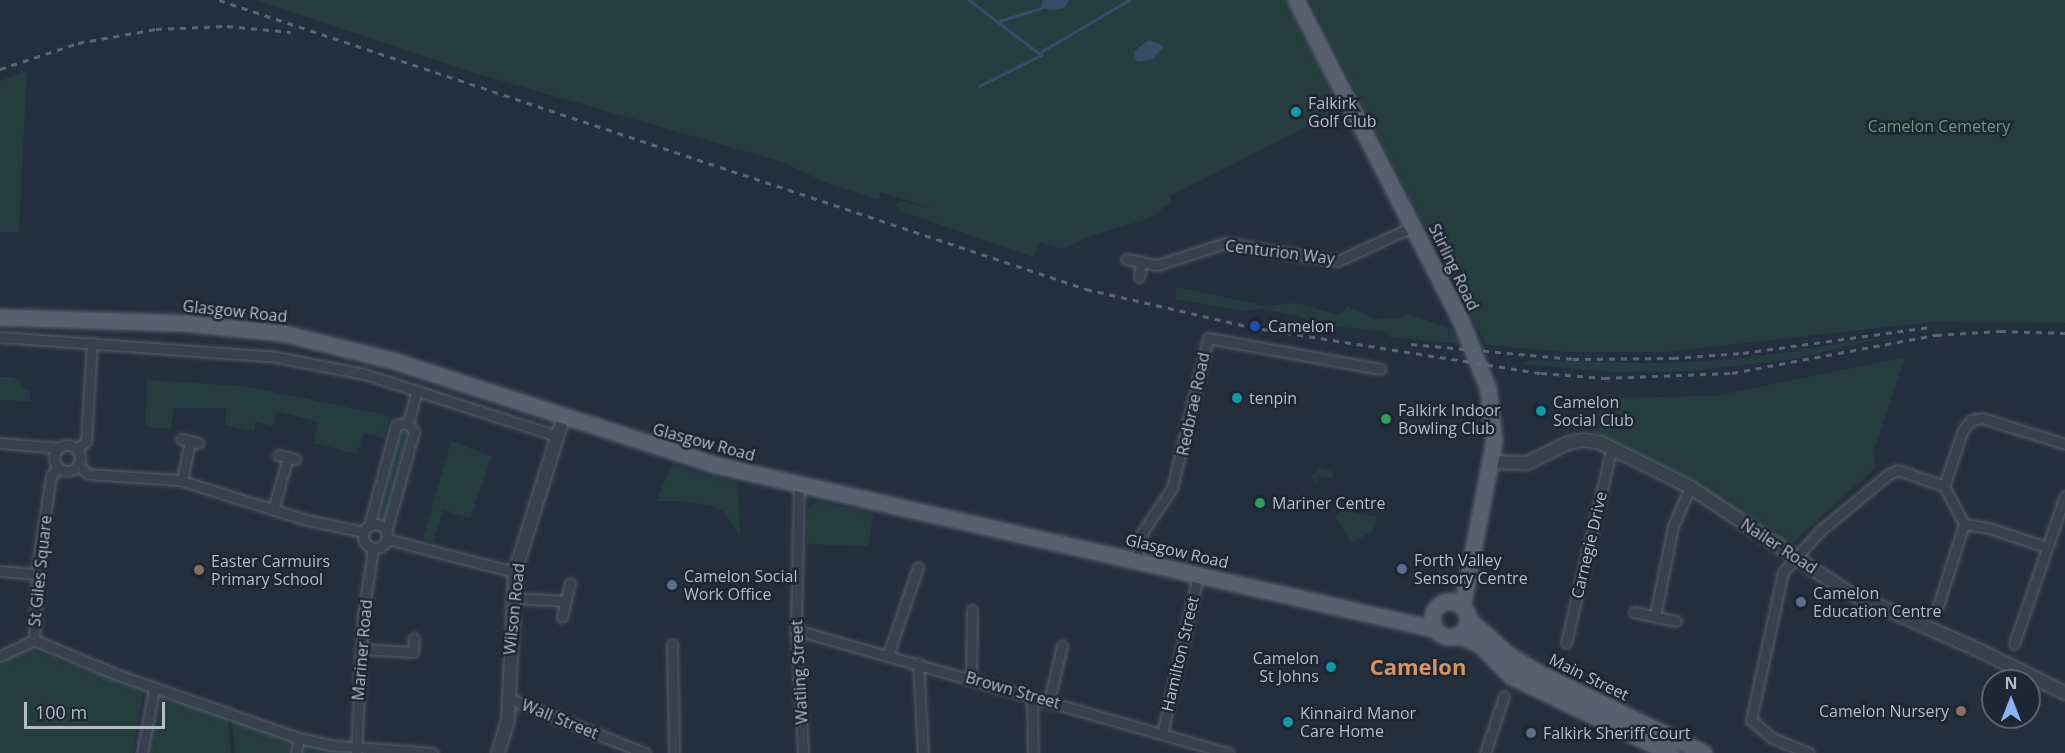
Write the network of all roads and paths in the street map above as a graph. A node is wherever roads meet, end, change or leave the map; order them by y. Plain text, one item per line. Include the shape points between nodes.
1 (1296, 0) edge
2 (1414, 226) junction
3 (1126, 259) dead end
4 (1141, 264) junction
5 (1139, 277) dead end
6 (0, 317) edge
7 (0, 338) edge
8 (92, 342) junction
9 (1380, 369) dead end
10 (417, 390) junction
11 (564, 416) junction
12 (408, 423) junction
13 (557, 436) junction
14 (190, 441) dead end
15 (0, 443) edge
16 (2065, 444) edge
17 (1611, 447) junction
18 (60, 448) junction
19 (77, 449) junction
20 (278, 454) dead end
21 (1491, 462) junction
22 (78, 465) junction
23 (58, 468) junction
24 (182, 481) junction
25 (799, 484) junction
26 (1944, 486) junction
27 (1690, 488) junction
28 (2064, 501) edge
29 (273, 510) junction
30 (1964, 524) junction
31 (367, 529) junction
32 (386, 536) junction
33 (2046, 547) junction
34 (373, 548) junction
35 (1796, 556) junction
36 (1136, 561) junction
37 (918, 567) dead end
38 (0, 571) edge
39 (1470, 571) junction
40 (515, 572) junction
41 (36, 574) junction
42 (1198, 575) junction
43 (570, 584) dead end
44 (513, 598) junction
45 (566, 601) junction
46 (1440, 605) junction
47 (1937, 609) dead end
48 (972, 610) dead end
49 (1465, 612) junction
50 (1634, 612) dead end
51 (1655, 616) junction
52 (562, 617) dead end
53 (1400, 621) junction
54 (1676, 621) dead end
55 (1435, 629) junction
56 (796, 630) junction
57 (1458, 635) junction
58 (414, 638) dead end
59 (34, 640) junction
60 (1566, 643) dead end
61 (672, 644) dead end
62 (2014, 644) dead end
63 (1062, 646) dead end
64 (361, 649) junction
65 (888, 655) junction
66 (0, 656) edge
67 (918, 663) junction
68 (971, 678) junction
69 (154, 688) junction
70 (2065, 693) edge
71 (1032, 696) junction
72 (1503, 696) dead end
73 (508, 698) junction
74 (1049, 701) junction
75 (1162, 734) junction
76 (504, 736) junction
77 (299, 738) junction
78 (356, 750) edge
79 (142, 753) edge
80 (296, 753) edge
81 (433, 753) edge
82 (498, 753) edge
83 (502, 753) edge
84 (645, 753) edge
85 (674, 753) edge
86 (803, 753) edge
87 (923, 753) edge
88 (1033, 753) edge
89 (1229, 753) edge
90 (1485, 753) edge
91 (1670, 753) edge
92 (1704, 753) edge
93 (1809, 753) edge

1 - 2 main road, Stirling Road
2 - 4 street, Centurion Way via 1338,261 1225,243 1173,261
2 - 21 main road, Stirling Road via 1480,363 1493,414
3 - 4 street, Centurion Way
4 - 5 street
6 - 11 main road, Glasgow Road via 184,323 282,333 391,360
7 - 8 street
8 - 10 street via 276,357 363,374
8 - 19 street via 86,441
9 - 36 street, Redbrae Road via 1208,338 1172,488 1142,533
10 - 12 street
10 - 13 street
11 - 13 street, Wilson Road
11 - 25 main road, Glasgow Road via 716,465
12 - 31 street via 396,425
12 - 32 street via 414,432
13 - 40 street, Wilson Road
14 - 24 street
15 - 18 street
16 - 26 street via 1982,418 1971,420 1963,430
17 - 21 street, Nailer Road via 1584,440 1568,443 1527,463
17 - 27 street, Nailer Road
17 - 60 street, Carnegie Drive
18 - 19 street
18 - 23 street via 54,456
19 - 22 street
20 - 29 street via 292,458
21 - 39 main road, Stirling Road
22 - 23 street via 71,471
22 - 24 street via 88,474
23 - 41 street, St Giles Square via 51,476
24 - 29 street
25 - 36 main road, Glasgow Road
25 - 56 street, Watling Street
26 - 30 street
26 - 35 street via 1898,470 1889,474
27 - 35 street, Nailer Road
27 - 51 street via 1673,526
28 - 33 street
29 - 31 street
30 - 33 street
30 - 47 street
31 - 32 street via 381,526
31 - 34 street via 365,542
32 - 34 street via 382,546
32 - 40 street
33 - 62 street
34 - 64 street, Mariner Road
35 - 70 street, Nailer Road via 1871,604 1983,652
35 - 93 street via 1783,572 1751,720 1772,738
36 - 42 main road, Glasgow Road
37 - 65 street
38 - 41 street
39 - 46 main road, Stirling Road
39 - 49 main road, Stirling Road
40 - 44 street, Wilson Road
41 - 59 street, St Giles Square
42 - 53 main road, Glasgow Road
42 - 75 street, Hamilton Street
43 - 45 street
44 - 45 street
44 - 73 street, Wilson Road
45 - 52 street
46 - 49 main road
46 - 53 main road
46 - 55 main road via 1432,619
48 - 68 street
49 - 57 main road
49 - 92 main road, Main Street via 1509,655 1541,674
50 - 51 street
51 - 54 street
53 - 55 main road, Glasgow Road
55 - 57 main road via 1448,637
56 - 65 street, Brown Street
56 - 86 street, Watling Street
57 - 91 main road, Main Street via 1480,645 1510,676
58 - 64 street via 413,652
59 - 66 street, St Giles Square
59 - 69 street
61 - 85 street
63 - 74 street
64 - 78 street, Mariner Road
65 - 67 street, Brown Street
67 - 68 street, Brown Street
67 - 87 street
68 - 71 street, Brown Street
69 - 77 street
69 - 79 street
71 - 74 street, Brown Street
71 - 88 street
72 - 90 street
73 - 76 street, Wilson Road
73 - 84 street, Wall Street
74 - 75 street, Brown Street
75 - 89 street, Brown Street
76 - 82 street, Wilson Road
76 - 83 street, Wilson Road
77 - 78 street
77 - 80 street
78 - 81 street

